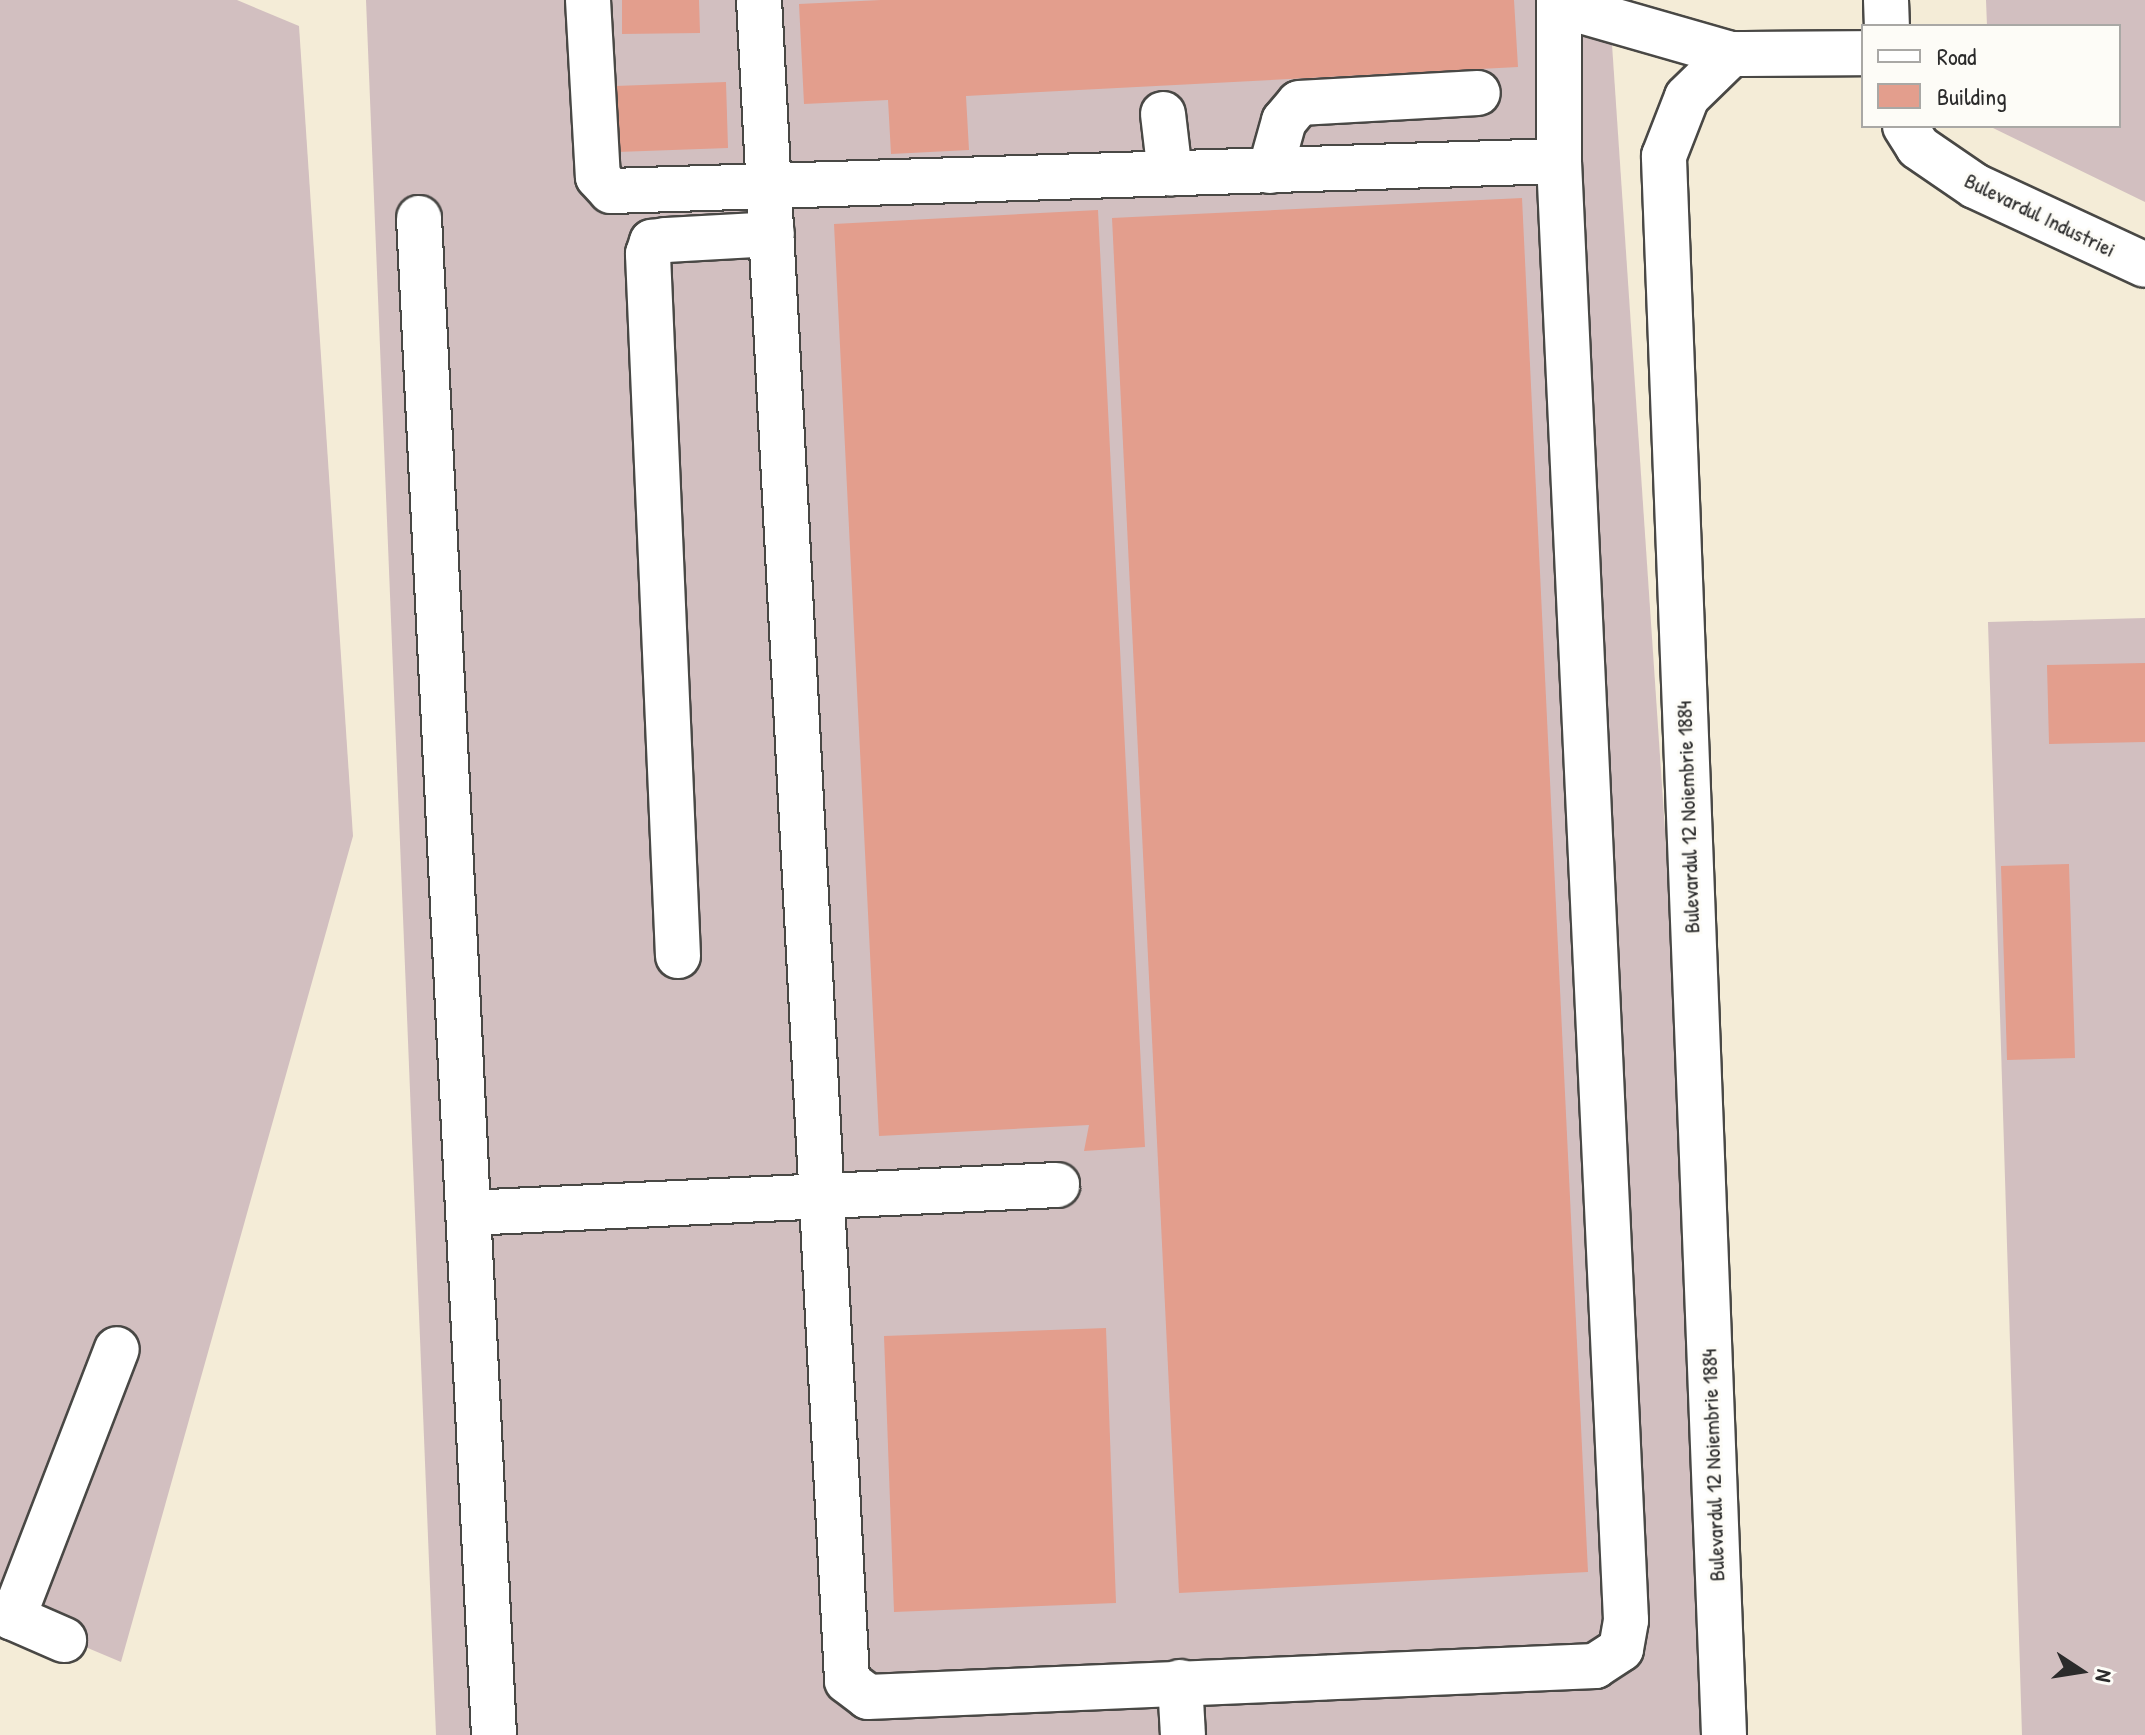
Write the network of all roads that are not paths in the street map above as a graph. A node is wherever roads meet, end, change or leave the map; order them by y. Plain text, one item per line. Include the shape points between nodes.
1 (588, 0) edge
2 (759, 0) edge
3 (1886, 0) edge
4 (1559, 3) edge
5 (1887, 24) edge
6 (1861, 53) edge
7 (1731, 54) junction
8 (1163, 114) dead end
9 (1906, 128) edge
10 (1559, 161) junction
11 (1449, 165) junction
12 (1270, 171) junction
13 (1170, 174) junction
14 (770, 188) junction
15 (419, 218) dead end
16 (772, 234) junction
17 (2145, 265) edge
18 (678, 956) dead end
19 (1057, 1185) dead end
20 (821, 1198) junction
21 (468, 1213) junction
22 (117, 1349) dead end
23 (7, 1615) edge
24 (64, 1640) dead end
25 (1180, 1682) junction
26 (494, 1735) edge
27 (1183, 1735) edge
28 (1724, 1735) edge

1 - 14 street via 602,187
2 - 14 street
3 - 5 street
4 - 7 street
4 - 10 street
6 - 7 street
7 - 28 street, Bulevardul 12 Noiembrie 1884 via 1687,97 1664,156
8 - 13 street
9 - 17 street, Bulevardul Industriei via 1918,147 1975,186
10 - 11 street
10 - 25 street via 1626,1604 1621,1649 1595,1666
11 - 12 street
11 - 12 street via 1462,94 1299,103 1284,121
12 - 13 street
13 - 14 street
14 - 16 street
15 - 21 street
16 - 18 street via 652,242 648,254
16 - 20 street
19 - 20 street
20 - 21 street
20 - 25 street via 847,1681 854,1691 868,1697
21 - 26 street
22 - 23 street
23 - 24 street
25 - 27 street

